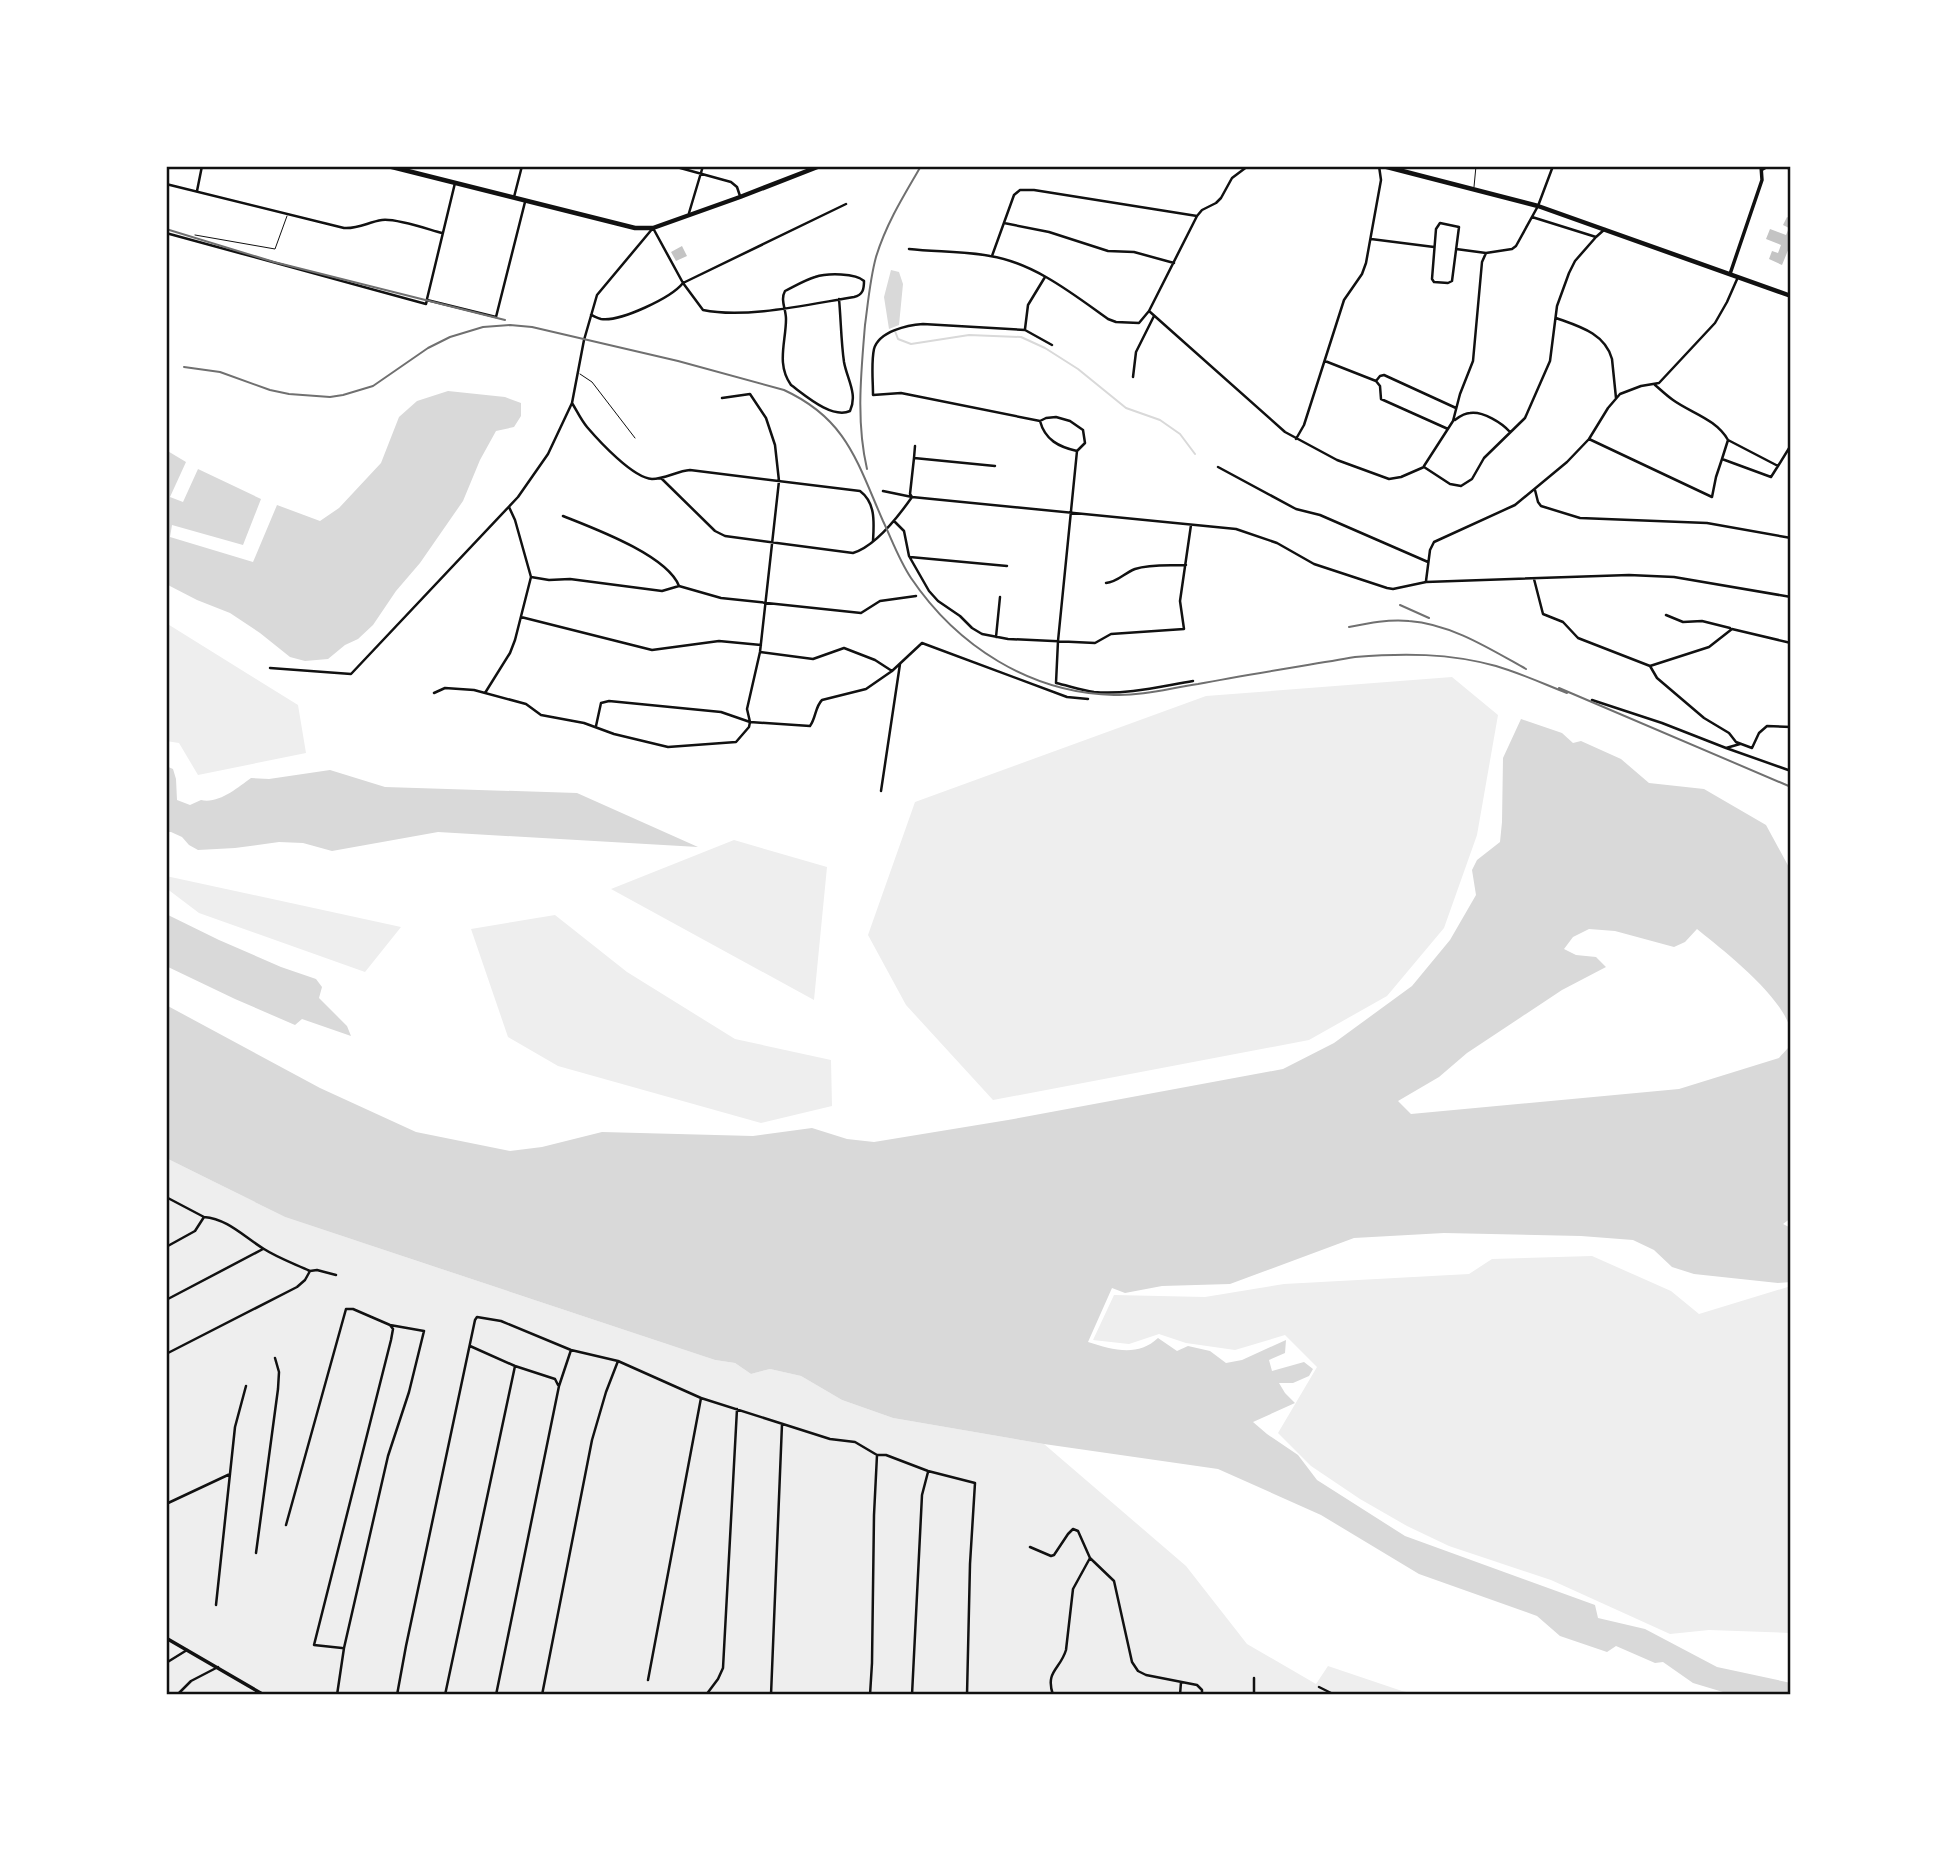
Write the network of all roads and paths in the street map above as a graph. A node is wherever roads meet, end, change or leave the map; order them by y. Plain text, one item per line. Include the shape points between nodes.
1 (202, 166) edge
2 (388, 166) edge
3 (522, 166) edge
4 (673, 166) edge
5 (703, 166) edge
6 (820, 166) edge
7 (1248, 166) edge
8 (1381, 166) edge
9 (1407, 166) edge
10 (1476, 166) edge
11 (1553, 166) edge
12 (1769, 166) edge
13 (1783, 166) edge
14 (1762, 168) edge
15 (1791, 169) edge
16 (701, 173) junction
17 (1405, 173) junction
18 (455, 183) junction
19 (166, 184) edge
20 (1474, 190) junction
21 (197, 191) junction
22 (514, 197) junction
23 (740, 197) junction
24 (525, 200) junction
25 (846, 204) dead end
26 (1538, 206) junction
27 (288, 214) junction
28 (689, 215) junction
29 (1197, 216) junction
30 (1532, 217) junction
31 (1004, 223) junction
32 (653, 228) junction
33 (1605, 229) junction
34 (166, 233) edge
35 (442, 233) junction
36 (195, 235) dead end
37 (1596, 237) junction
38 (1371, 239) junction
39 (1434, 247) junction
40 (1456, 248) junction
41 (909, 249) dead end
42 (1486, 253) junction
43 (992, 256) junction
44 (1174, 263) junction
45 (1730, 274) junction
46 (1045, 277) junction
47 (1738, 277) junction
48 (683, 284) junction
49 (1791, 296) edge
50 (839, 299) junction
51 (427, 300) junction
52 (784, 308) junction
53 (1149, 312) junction
54 (590, 315) junction
55 (1154, 316) junction
56 (1555, 318) junction
57 (1025, 330) junction
58 (1052, 345) dead end
59 (1324, 361) junction
60 (578, 373) junction
61 (1133, 377) dead end
62 (1376, 381) junction
63 (1655, 385) junction
64 (722, 398) dead end
65 (1616, 398) junction
66 (572, 403) junction
67 (1456, 408) junction
68 (1040, 421) junction
69 (1453, 421) junction
70 (1448, 429) junction
71 (1510, 432) junction
72 (635, 438) dead end
73 (1296, 439) junction
74 (1589, 439) junction
75 (1728, 440) junction
76 (915, 446) dead end
77 (1791, 446) edge
78 (1077, 452) junction
79 (914, 458) junction
80 (1722, 459) junction
81 (995, 466) dead end
82 (1778, 466) junction
83 (1218, 467) dead end
84 (1424, 467) junction
85 (661, 478) junction
86 (779, 481) junction
87 (1535, 489) junction
88 (883, 491) dead end
89 (912, 498) junction
90 (509, 507) junction
91 (1072, 512) junction
92 (563, 516) dead end
93 (895, 522) junction
94 (1191, 525) junction
95 (1791, 538) edge
96 (873, 541) junction
97 (772, 542) junction
98 (909, 556) junction
99 (1428, 562) junction
100 (1186, 565) junction
101 (1007, 566) dead end
102 (531, 577) junction
103 (1534, 579) junction
104 (1426, 582) junction
105 (1105, 583) dead end
106 (679, 586) junction
107 (916, 596) dead end
108 (1000, 597) dead end
109 (1791, 597) edge
110 (765, 603) junction
111 (1666, 615) dead end
112 (521, 617) junction
113 (1732, 629) junction
114 (996, 637) junction
115 (1058, 641) junction
116 (1791, 643) edge
117 (761, 645) junction
118 (760, 652) junction
119 (900, 664) junction
120 (1650, 666) junction
121 (270, 668) dead end
122 (892, 671) junction
123 (1193, 681) dead end
124 (434, 693) dead end
125 (485, 693) junction
126 (1088, 699) dead end
127 (1592, 701) dead end
128 (750, 722) junction
129 (1791, 727) edge
130 (596, 728) junction
131 (1740, 744) junction
132 (1726, 747) junction
133 (1791, 771) edge
134 (881, 791) dead end
135 (166, 1197) edge
136 (204, 1217) junction
137 (166, 1247) edge
138 (263, 1249) junction
139 (310, 1271) junction
140 (336, 1275) dead end
141 (166, 1300) edge
142 (390, 1325) junction
143 (470, 1346) junction
144 (571, 1350) junction
145 (166, 1354) edge
146 (275, 1358) dead end
147 (618, 1362) junction
148 (515, 1366) junction
149 (246, 1386) dead end
150 (559, 1386) junction
151 (701, 1398) junction
152 (737, 1409) junction
153 (782, 1424) junction
154 (877, 1455) junction
155 (928, 1471) junction
156 (230, 1474) junction
157 (166, 1504) edge
158 (285, 1525) dead end
159 (1030, 1547) dead end
160 (256, 1553) dead end
161 (1090, 1558) junction
162 (216, 1605) dead end
163 (166, 1638) edge
164 (344, 1648) junction
165 (187, 1650) junction
166 (166, 1663) edge
167 (218, 1667) junction
168 (1254, 1678) dead end
169 (648, 1680) dead end
170 (1181, 1682) junction
171 (1319, 1687) dead end
172 (177, 1695) edge
173 (264, 1695) edge
174 (337, 1695) edge
175 (397, 1695) edge
176 (445, 1695) edge
177 (496, 1695) edge
178 (542, 1695) edge
179 (706, 1695) edge
180 (771, 1695) edge
181 (870, 1695) edge
182 (912, 1695) edge
183 (967, 1695) edge
184 (1054, 1695) edge
185 (1180, 1695) edge
186 (1202, 1695) edge
187 (1254, 1695) edge
188 (1335, 1695) edge

1 - 21 street
2 - 18 main road
3 - 22 street
4 - 16 street
5 - 16 street
6 - 23 main road
7 - 29 street via 1232,178 1216,203
8 - 17 main road
8 - 38 street
9 - 17 street
10 - 20 lane
11 - 26 street
12 - 14 street
13 - 15 street
14 - 45 street
16 - 23 street via 731,182
16 - 28 street
17 - 20 main road
18 - 22 main road
18 - 35 street
19 - 21 street
20 - 26 main road
21 - 27 street
22 - 24 main road
23 - 28 main road
24 - 32 main road via 635,228
24 - 51 street via 496,317
25 - 48 street
26 - 30 street
26 - 33 main road
27 - 35 street via 352,229 382,220
27 - 36 lane via 275,250
28 - 32 main road
29 - 31 street via 1027,189 1014,195
29 - 44 street
30 - 37 street
30 - 42 street via 1516,246
31 - 43 street
31 - 44 street
32 - 48 street
32 - 54 street via 597,295
33 - 37 street
33 - 45 main road
34 - 51 street
35 - 51 street
37 - 56 street via 1575,261
38 - 39 street
38 - 59 street via 1362,274 1344,300
39 - 40 street via 1440,223 1459,227
39 - 40 street via 1432,279 1448,284
40 - 42 street
41 - 43 street
42 - 67 street via 1473,361
43 - 46 street
44 - 53 street
45 - 47 main road
46 - 53 street via 1116,322 1139,323
46 - 57 street via 1028,305
47 - 49 main road
47 - 63 street via 1714,323
48 - 52 street via 704,310 723,314
48 - 54 street via 639,311 603,320
50 - 52 street
50 - 52 street via 859,296 862,278 811,278 785,291
50 - 52 street via 853,402 846,413 832,412 787,380 782,353
53 - 55 street
54 - 60 street
55 - 61 street via 1136,352
55 - 73 street
56 - 65 street via 1586,329 1602,342 1612,359
56 - 71 street via 1550,361 1525,418
57 - 58 street
57 - 68 street via 923,324 897,330 877,342 874,350 873,395 901,393
59 - 62 street
59 - 73 street
60 - 66 street
60 - 72 lane via 593,382
62 - 67 street via 1384,375
62 - 70 street via 1381,398
63 - 65 street
63 - 75 street via 1716,425
64 - 86 street via 753,396 775,445
65 - 74 street
66 - 85 street via 587,426 622,461 645,478
66 - 90 street via 548,454
67 - 69 street
68 - 78 street via 1047,437
68 - 78 street via 1056,417 1079,426 1086,438
69 - 70 street
69 - 71 street via 1473,412
70 - 84 street
71 - 84 street via 1461,486
73 - 84 street via 1389,479
74 - 80 street via 1712,497
74 - 87 street
75 - 80 street
75 - 82 street
76 - 79 street
77 - 82 street
78 - 91 street
79 - 81 street
79 - 89 street
80 - 82 street via 1772,477
83 - 99 street via 1289,506
85 - 86 street via 690,470
85 - 97 street via 715,531
86 - 96 street via 860,491 871,504
86 - 97 street
87 - 95 street via 1541,506 1580,518 1707,523
87 - 99 street via 1515,505 1437,539
88 - 89 street
89 - 91 street
89 - 93 street
90 - 102 street
90 - 121 street via 351,674
91 - 94 street
91 - 115 street
92 - 106 street via 630,544 673,574
93 - 96 street
93 - 98 street via 904,531
94 - 100 street
94 - 104 street via 1251,533 1314,564 1387,588
96 - 97 street via 853,553
97 - 110 street
98 - 101 street
98 - 114 street via 938,601 976,631
99 - 104 street
100 - 105 street via 1139,568
100 - 115 street via 1180,601 1184,629 1111,634 1095,643
102 - 106 street via 662,591
102 - 112 street
103 - 104 street
103 - 109 street via 1674,577
103 - 120 street via 1543,614 1563,622 1578,638
106 - 110 street via 721,598
107 - 110 street via 880,601 861,613
108 - 114 street
110 - 117 street
111 - 113 street
112 - 117 street via 652,650 719,641
112 - 125 street via 510,653
113 - 116 street
113 - 120 street via 1709,646
114 - 115 street
115 - 123 street via 1056,683 1103,692
117 - 118 street
118 - 122 street via 813,659 844,648
118 - 128 street via 747,709
119 - 122 street
119 - 126 street via 922,643 1066,697
119 - 134 street
120 - 131 street via 1681,699
122 - 128 street via 866,689 822,700 810,726
124 - 125 street via 445,688
125 - 130 street via 526,704 541,715
127 - 132 street
128 - 130 street via 736,742 668,747
128 - 130 street via 721,712 609,701 601,703
129 - 131 street via 1767,726 1752,748
131 - 132 street
132 - 133 street
135 - 136 street
136 - 137 street via 195,1231
136 - 138 street via 225,1221
138 - 139 street
138 - 141 street
139 - 140 street
139 - 145 street via 297,1287
142 - 158 street via 346,1310
142 - 164 street via 391,1340 314,1645
142 - 164 street via 424,1331 388,1456
143 - 144 street via 477,1317 501,1321
143 - 148 street
143 - 175 street
144 - 147 street
144 - 150 street
146 - 160 street via 279,1380
147 - 151 street
147 - 178 street via 592,1440
148 - 150 street via 555,1379
148 - 176 street
149 - 156 street
150 - 177 street
151 - 152 street
151 - 169 street
152 - 153 street
152 - 179 street via 723,1668
153 - 154 street via 855,1443
153 - 180 street
154 - 155 street
154 - 181 street
155 - 182 street via 922,1495
155 - 183 street via 975,1483
156 - 157 street
156 - 162 street
159 - 161 street via 1054,1555 1073,1529
161 - 170 street via 1114,1581 1138,1671
161 - 184 street via 1073,1589 1066,1650 1051,1674
163 - 165 street
164 - 174 street
165 - 166 street
165 - 167 street
167 - 172 street via 191,1681
167 - 173 street
168 - 187 street
170 - 185 street
170 - 186 street via 1197,1685
171 - 188 street

